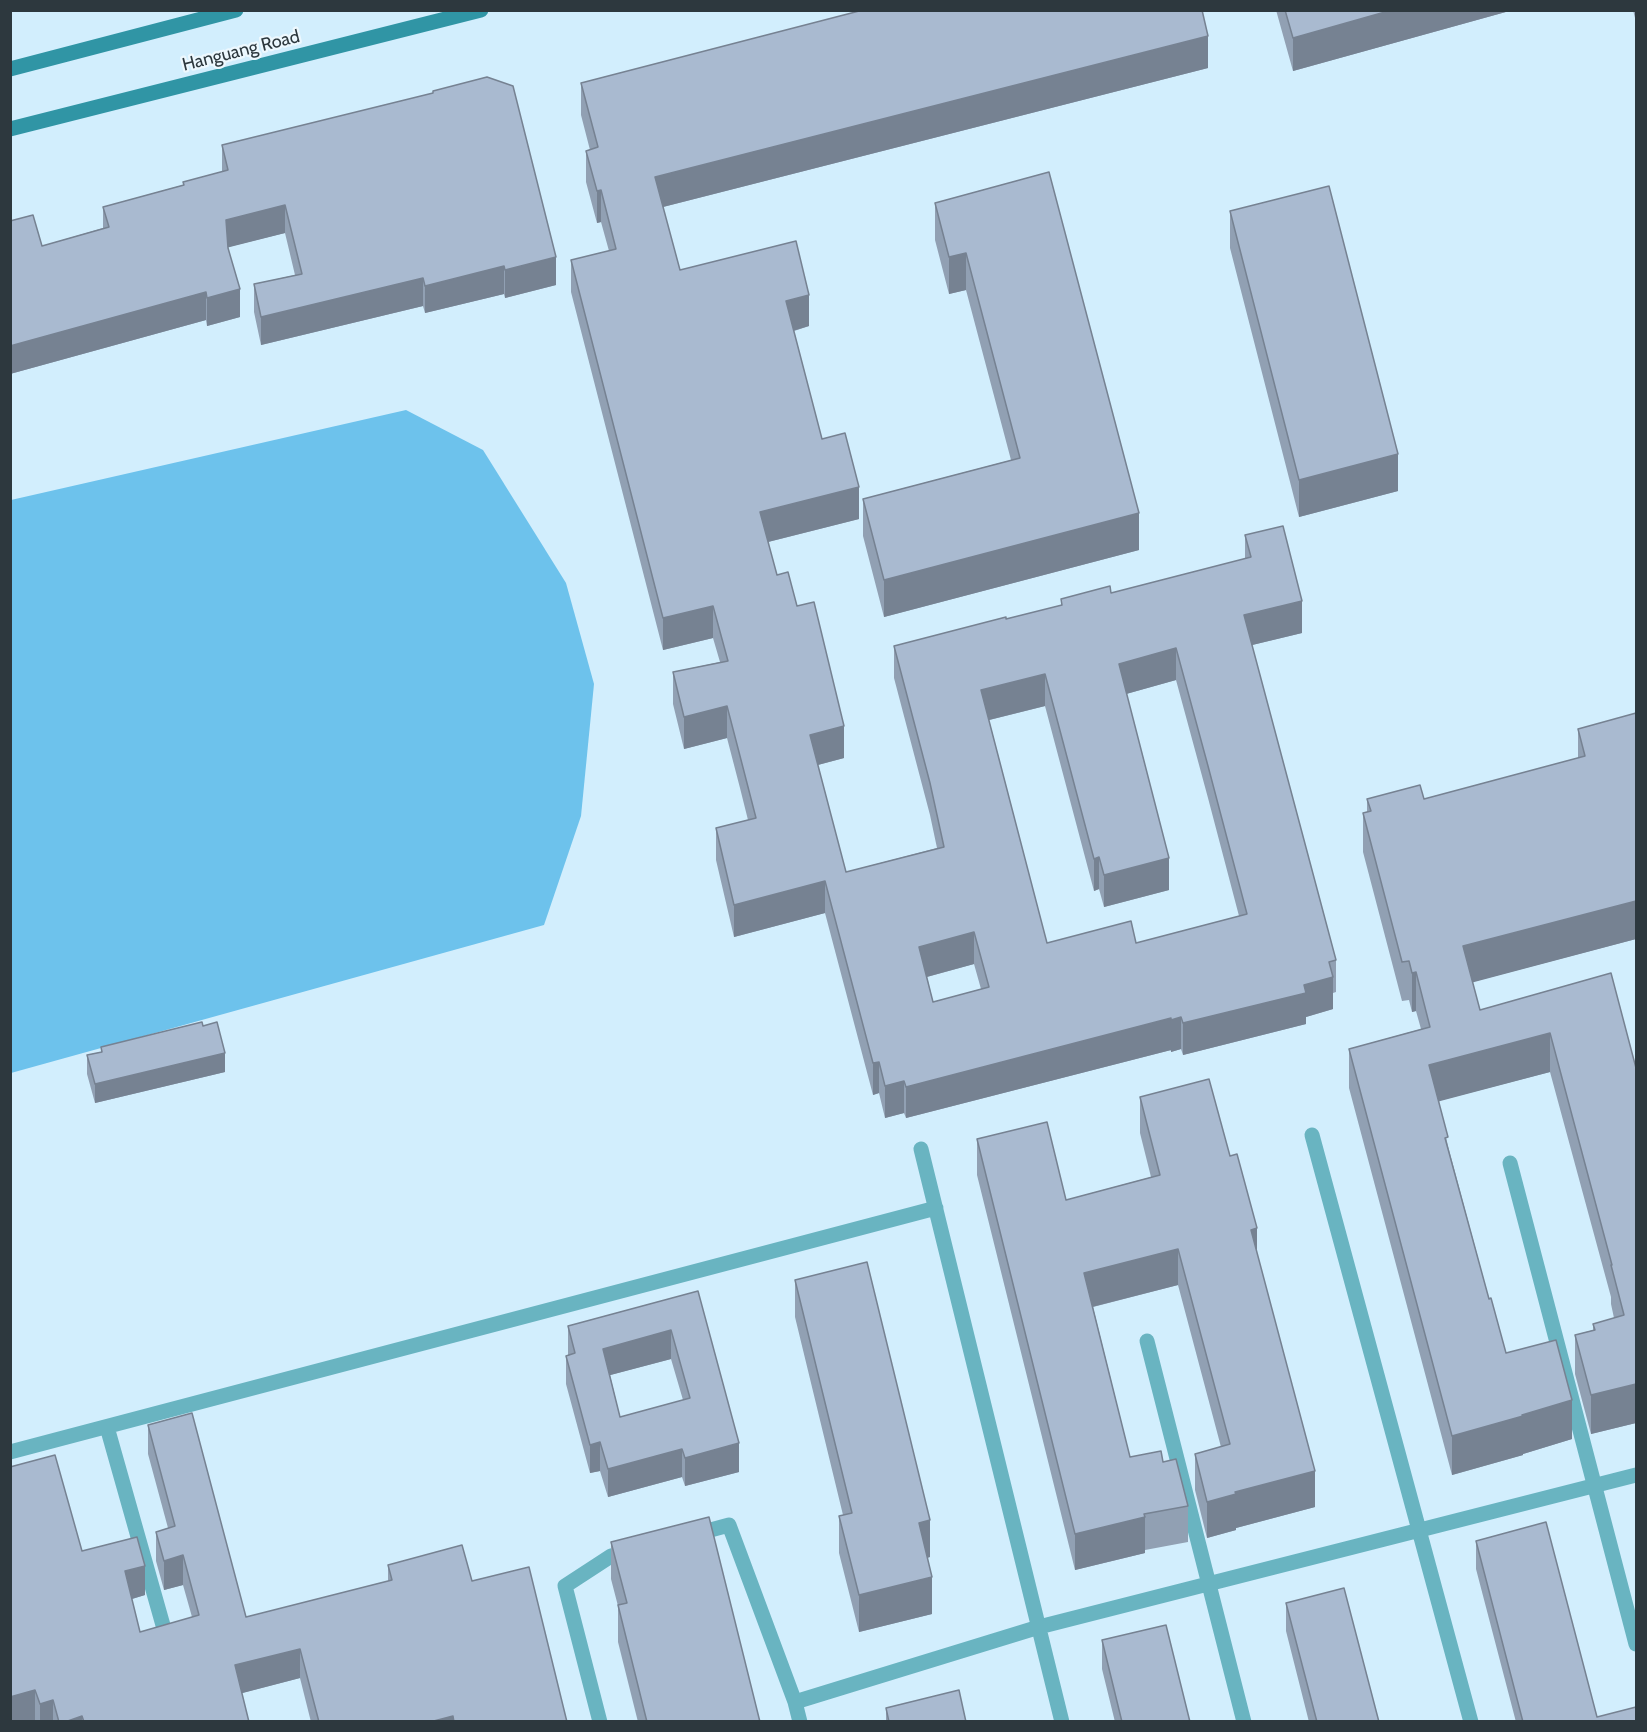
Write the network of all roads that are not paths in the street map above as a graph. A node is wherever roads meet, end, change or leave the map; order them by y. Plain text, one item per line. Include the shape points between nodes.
1 (236, 10) edge
2 (481, 10) edge
3 (10, 69) edge
4 (10, 129) edge
5 (1311, 1135) dead end
6 (921, 1149) dead end
7 (1510, 1163) dead end
8 (936, 1208) junction
9 (1147, 1341) dead end
10 (107, 1427) junction
11 (10, 1452) edge
12 (1636, 1475) edge
13 (1595, 1486) junction
14 (1419, 1531) junction
15 (676, 1539) edge
16 (643, 1547) edge
17 (1209, 1584) junction
18 (1039, 1627) junction
19 (169, 1644) edge
20 (1636, 1644) edge
21 (795, 1702) junction
22 (600, 1722) edge
23 (800, 1722) edge
24 (1062, 1722) edge
25 (1244, 1722) edge
26 (1471, 1722) edge

1 - 3 main road
2 - 4 main road, Hanguang Road
5 - 14 street
6 - 8 street
7 - 13 street
8 - 10 street
8 - 18 street
9 - 17 street
10 - 11 street
10 - 19 street
12 - 13 street
13 - 14 street
13 - 20 street
14 - 17 street
14 - 26 street
15 - 21 street via 729,1525
16 - 22 street via 611,1556 565,1586
17 - 18 street
17 - 25 street
18 - 21 street
18 - 24 street
21 - 23 street

